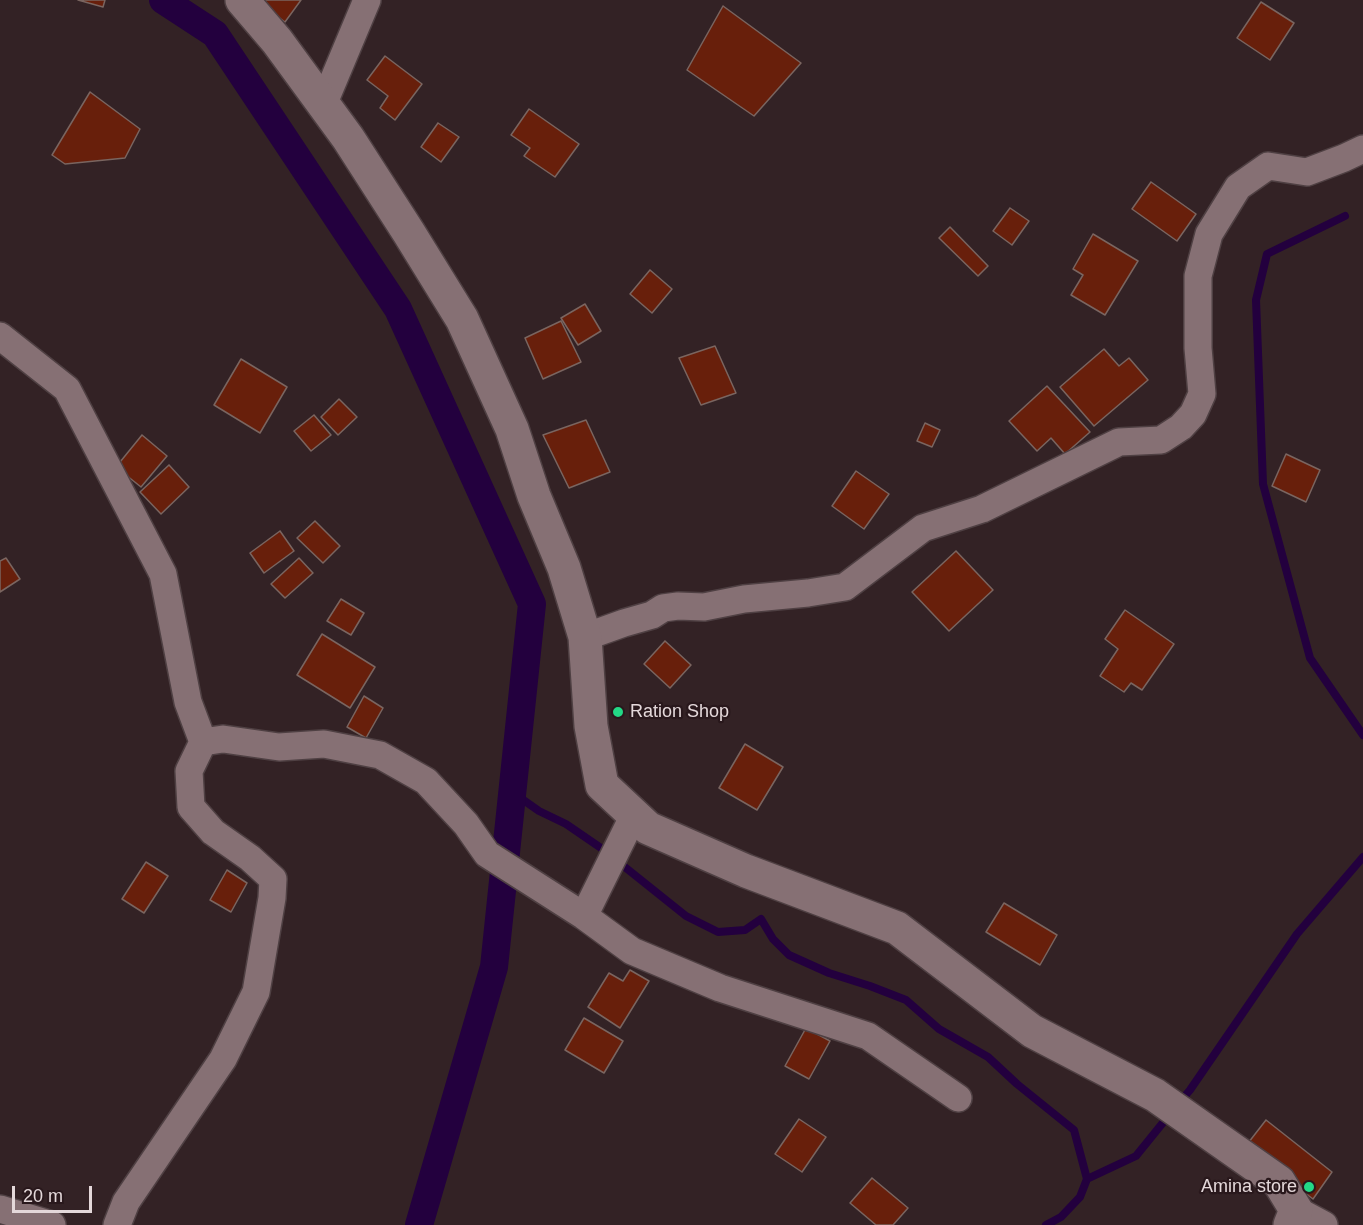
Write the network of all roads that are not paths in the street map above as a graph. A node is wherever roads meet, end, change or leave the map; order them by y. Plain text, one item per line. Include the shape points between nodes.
1 (242, 0) edge
2 (367, 0) edge
3 (323, 105) junction
4 (1363, 149) edge
5 (0, 336) edge
6 (585, 638) junction
7 (203, 742) junction
8 (634, 815) junction
9 (584, 916) junction
10 (958, 1098) dead end
11 (0, 1209) edge
12 (1293, 1217) edge
13 (52, 1225) edge
14 (117, 1225) edge
15 (1324, 1225) edge

1 - 3 main road
2 - 3 street
3 - 6 main road via 462,318 512,429 564,568
4 - 6 street via 1307,172 1268,166 1238,187 1209,234 1198,276 1202,394 1193,414 1161,440 1119,442 981,509 922,528 845,587 704,607 663,608
5 - 7 street via 66,389 163,574 188,702
6 - 8 main road via 591,726 602,785
7 - 9 street via 224,739 279,747 324,744 380,755 426,781 466,824 487,854
7 - 14 street via 189,771 191,807 213,832 273,879 266,940 256,992 228,1050 126,1202
8 - 9 street
8 - 12 main road via 648,828 746,871 897,928 1032,1031 1155,1095 1238,1152 1279,1182
9 - 10 street via 632,951 720,988 868,1036
11 - 13 street
12 - 15 street

